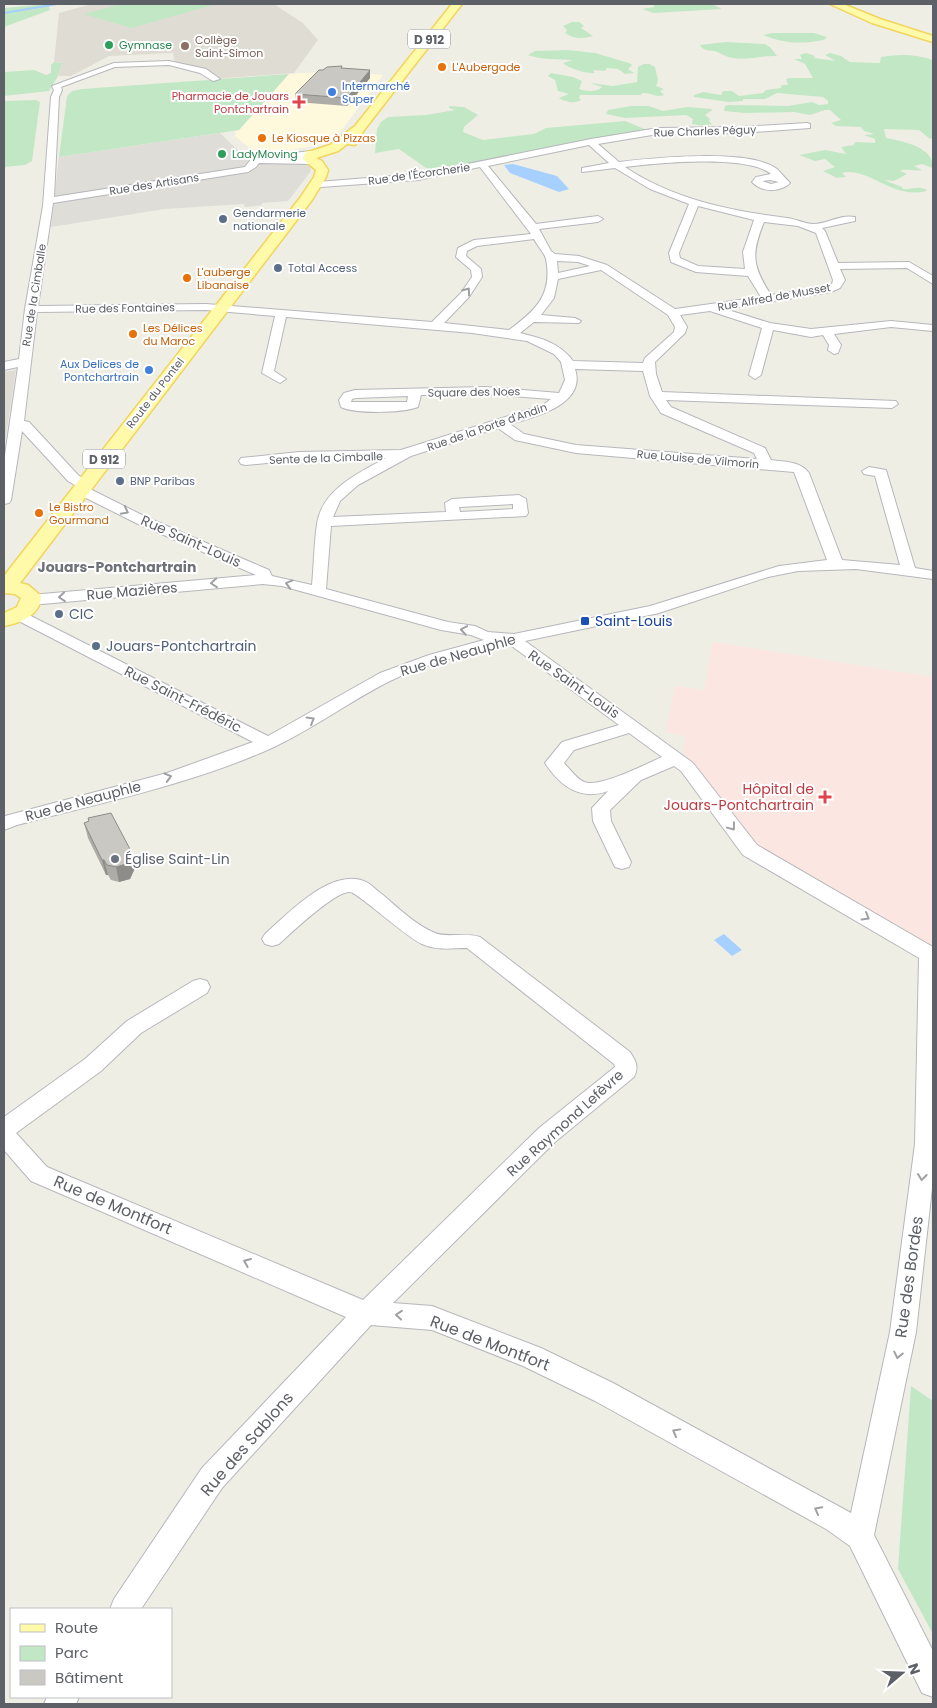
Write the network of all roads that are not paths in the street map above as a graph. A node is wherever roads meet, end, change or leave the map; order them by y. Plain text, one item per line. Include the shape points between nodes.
1 (457, 4) edge
2 (835, 4) edge
3 (933, 39) edge
4 (125, 66) junction
5 (216, 79) dead end
6 (58, 90) junction
7 (807, 126) dead end
8 (359, 129) junction
9 (591, 142) junction
10 (315, 157) junction
11 (515, 158) joint
12 (336, 160) junction
13 (616, 164) junction
14 (483, 165) junction
15 (585, 170) dead end
16 (779, 178) dead end
17 (321, 184) junction
18 (305, 200) junction
19 (48, 201) junction
20 (695, 202) junction
21 (760, 218) junction
22 (598, 219) dead end
23 (851, 219) dead end
24 (812, 226) junction
25 (535, 232) junction
26 (552, 257) junction
27 (909, 265) junction
28 (933, 265) edge
29 (832, 266) junction
30 (603, 267) junction
31 (751, 273) junction
32 (552, 277) junction
33 (933, 281) edge
34 (768, 299) junction
35 (220, 308) junction
36 (712, 308) junction
37 (31, 309) junction
38 (282, 314) junction
39 (673, 314) junction
40 (532, 318) junction
41 (575, 321) dead end
42 (768, 326) junction
43 (434, 327) junction
44 (933, 328) edge
45 (827, 332) junction
46 (511, 334) junction
47 (834, 350) dead end
48 (24, 362) junction
49 (570, 365) junction
50 (4, 366) edge
51 (649, 367) junction
52 (755, 375) dead end
53 (280, 379) dead end
54 (415, 392) dead end
55 (656, 396) junction
56 (563, 397) junction
57 (892, 404) dead end
58 (501, 424) junction
59 (17, 426) junction
60 (406, 453) junction
61 (246, 461) dead end
62 (766, 464) junction
63 (868, 471) dead end
64 (83, 488) junction
65 (4, 500) edge
66 (453, 516) dead end
67 (324, 522) junction
68 (836, 564) junction
69 (909, 571) junction
70 (933, 575) edge
71 (263, 579) junction
72 (5, 587) edge
73 (317, 592) junction
74 (18, 612) edge
75 (511, 638) junction
76 (633, 726) junction
77 (268, 743) junction
78 (676, 758) junction
79 (636, 776) junction
80 (4, 824) edge
81 (622, 862) dead end
82 (349, 885) joint
83 (272, 939) dead end
84 (929, 954) joint
85 (200, 987) dead end
86 (930, 1076) edge
87 (4, 1129) edge
88 (4, 1135) edge
89 (366, 1313) junction
90 (860, 1536) junction
91 (125, 1608) edge
92 (933, 1682) edge

1 - 8 main road, Route du Pontel / D 912
2 - 3 main road
4 - 5 street via 168,63 203,70
4 - 6 street
4 - 6 street via 114,65 56,86
6 - 19 street, Rue de la Cimballe
7 - 9 street, Rue Charles Péguy via 658,132
8 - 10 main road, Route du Pontel / D 912 via 337,146
8 - 12 main road, Route du Pontel / D 912
9 - 11 street, Rue Charles Péguy
9 - 13 street
10 - 12 main road via 332,162
10 - 18 main road, Route du Pontel / D 912 via 322,173
10 - 19 street, Rue des Artisans via 255,160 248,169
11 - 14 street, Rue de l'Écorcherie
12 - 17 main road, Route du Pontel / D 912
13 - 15 street
13 - 16 street via 719,160 761,166 773,170
13 - 20 street via 637,178
14 - 17 street, Rue de l'Écorcherie via 418,176
14 - 25 street
17 - 18 main road, Route du Pontel / D 912
18 - 35 main road, Route du Pontel / D 912
19 - 37 street, Rue de la Cimballe
20 - 21 street
20 - 31 street via 674,253 675,260 696,269
21 - 24 street
21 - 31 street via 748,256
22 - 25 street
23 - 24 street
24 - 29 street, Rue Alfred de Musset via 820,231
25 - 26 street
43 -> 25 street via 465,295 477,277 476,268 462,257 462,250 474,243
26 - 30 street via 578,259
26 - 32 street
27 - 28 street
27 - 29 street
27 - 33 street
29 - 34 street, Rue Alfred de Musset via 839,280 836,286
30 - 32 street
30 - 39 street
31 - 34 street
32 - 40 street via 549,294
34 - 36 street, Rue Alfred de Musset
35 - 37 street, Rue des Fontaines
35 - 38 street
35 - 64 main road, Route du Pontel / D 912
36 - 39 street, Rue Alfred de Musset
36 - 42 street
37 - 48 street, Rue de la Cimballe
38 - 43 street
38 - 53 street via 268,372
39 - 51 street via 681,327 679,333 653,356
40 - 41 street
40 - 46 street
42 - 45 street via 811,333
42 - 52 street
43 - 46 street
44 - 45 street via 891,324
45 - 47 street via 835,345
46 - 49 street via 538,340 560,354
48 - 50 street
48 - 59 street, Rue de la Cimballe
49 - 51 street
49 - 56 street, Rue de la Porte d'Andin via 571,379
51 - 55 street
54 - 56 street, Square des Noes via 516,390
55 - 57 street
55 - 62 street via 666,410 760,451
56 - 58 street, Rue de la Porte d'Andin via 548,408
58 - 60 street, Rue de la Porte d'Andin
58 - 62 street, Rue Louise de Vilmorin via 520,437 576,449
59 - 64 street via 24,425
59 - 65 street, Rue de la Cimballe
60 - 61 street, Sente de la Cimballe
60 - 67 street, Rue de la Porte d'Andin via 353,482 334,500
62 - 68 street, Rue Louise de Vilmorin via 790,466 802,473
63 - 69 street via 881,473
64 -> 71 street, Rue Saint-Louis via 141,520 264,573
64 - 72 main road, Route du Pontel / D 912
66 - 67 street
67 - 73 street, Rue de la Porte d'Andin
68 - 69 street, Rue de Neauphle
68 - 75 street, Rue de Neauphle via 778,570 682,603
69 - 70 street, Rue de Neauphle
73 -> 71 street, Rue Saint-Louis
71 -> 74 street, Rue Mazières
72 - 74 main road via 27,592
75 -> 73 street, Rue Saint-Louis via 447,627
74 - 77 street, Rue Saint-Frédéric
75 - 76 street, Rue Saint-Louis
77 -> 75 street, Rue de Neauphle via 402,670
76 - 78 street, Rue Saint-Louis
76 - 79 street via 568,746 554,763 578,787 596,790
80 -> 77 street, Rue de Neauphle via 215,764
78 - 79 street
78 -> 84 street, Rue Saint-Louis via 687,767 750,850
79 - 81 street via 601,808 602,822
82 - 83 street via 336,888
82 - 89 street, Rue Raymond Lefèvre via 361,888 426,938 447,943 473,942 626,1064 626,1071 547,1135
84 - 86 street, Rue des Bordes
85 - 87 street via 134,1027 93,1065
86 -> 90 street, Rue des Bordes via 926,1144 903,1332
89 -> 88 street, Rue de Montfort via 39,1174
90 -> 89 street, Rue de Montfort via 836,1519 613,1397 532,1357 432,1318
89 - 91 street, Rue des Sablons via 212,1478
90 - 92 street

